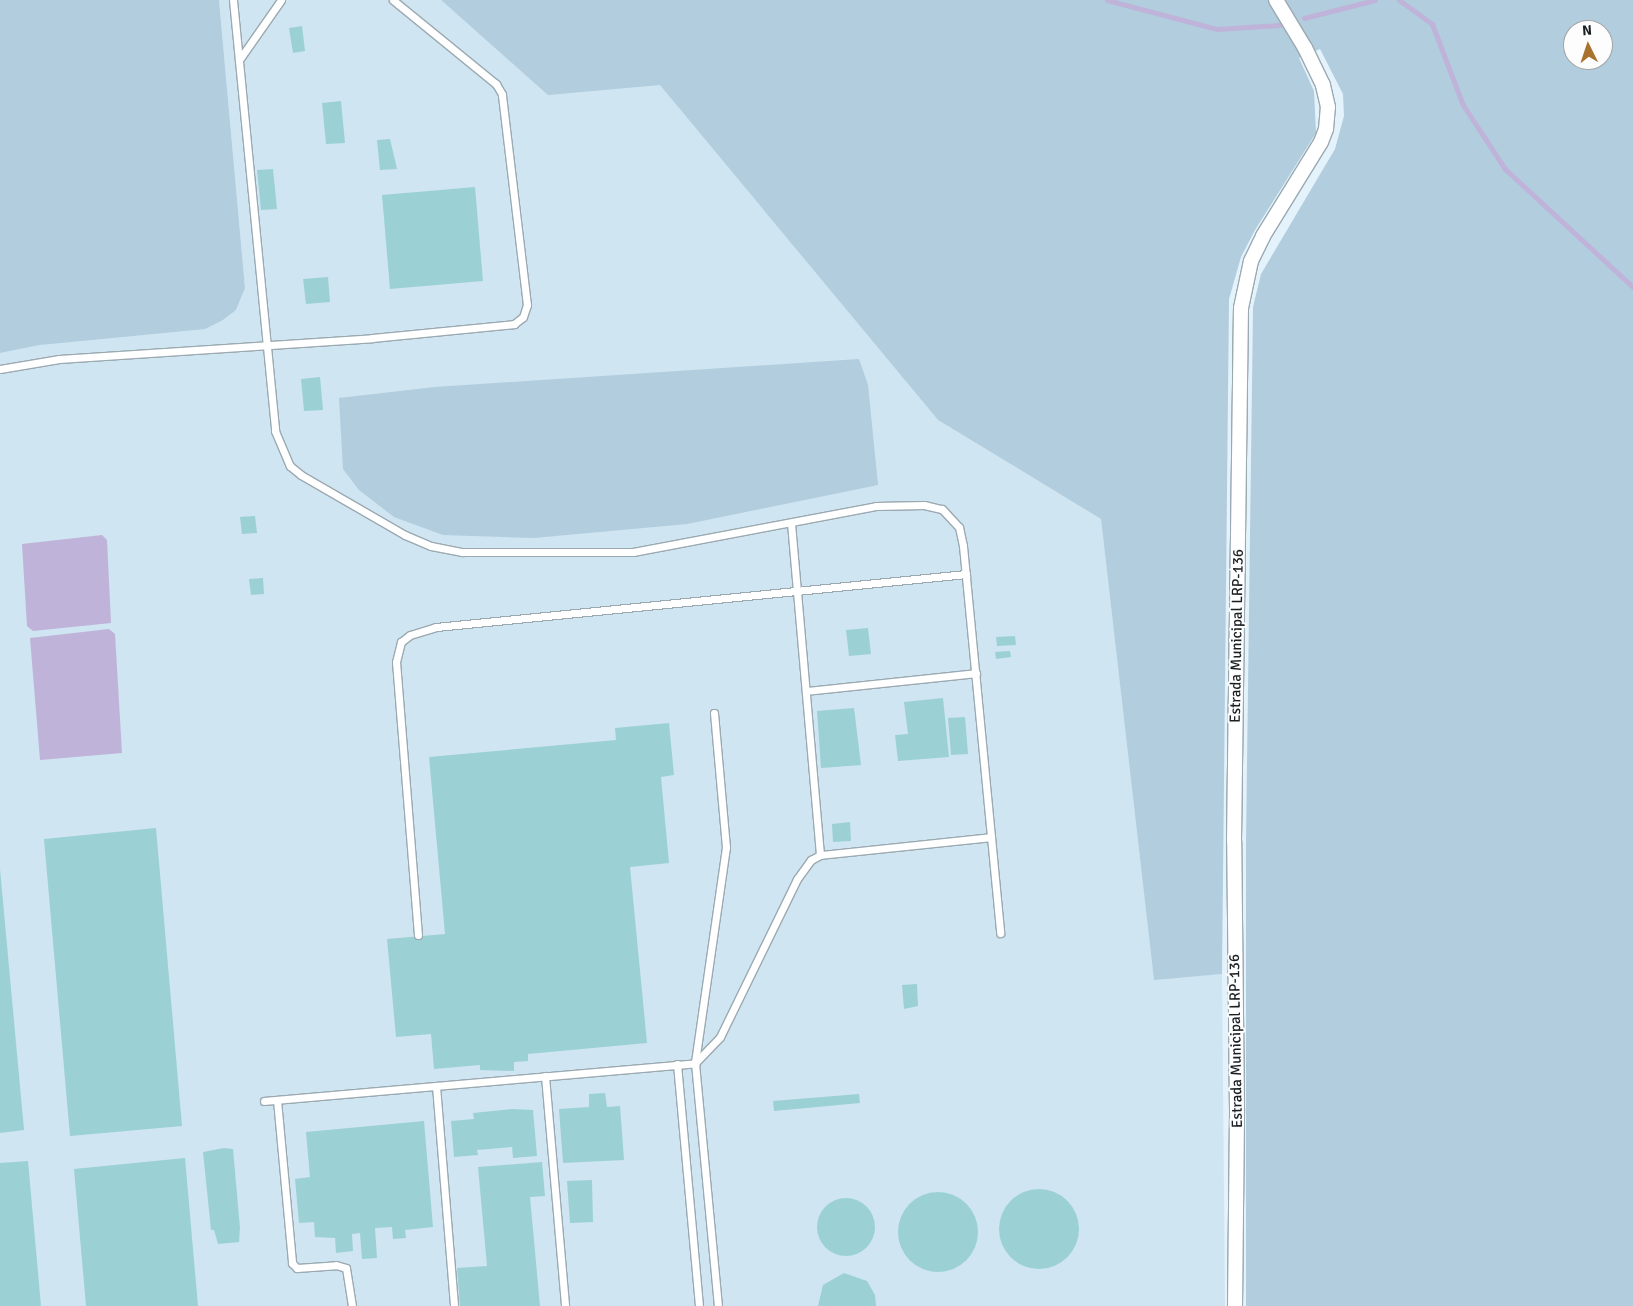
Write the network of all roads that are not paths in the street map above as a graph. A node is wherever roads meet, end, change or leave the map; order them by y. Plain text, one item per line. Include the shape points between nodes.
1 (233, 0) edge
2 (281, 0) edge
3 (393, 0) edge
4 (1276, 0) edge
5 (239, 60) junction
6 (268, 345) junction
7 (0, 369) edge
8 (791, 523) junction
9 (966, 574) junction
10 (797, 591) junction
11 (976, 673) junction
12 (806, 691) junction
13 (714, 713) dead end
14 (991, 836) junction
15 (820, 855) junction
16 (1000, 933) dead end
17 (418, 935) dead end
18 (695, 1063) junction
19 (677, 1064) junction
20 (545, 1076) junction
21 (436, 1086) junction
22 (277, 1100) junction
23 (264, 1101) dead end
24 (352, 1306) edge
25 (454, 1306) edge
26 (565, 1306) edge
27 (698, 1306) edge
28 (718, 1306) edge
29 (1235, 1306) edge

1 - 5 lane
2 - 5 lane
3 - 6 lane via 496,84 502,94 527,305 523,317 514,324
4 - 29 street, Estrada Municipal LRP-136 via 1305,48 1323,85 1328,106 1321,142 1251,261 1241,308 1234,841 1238,1109
5 - 6 lane
6 - 7 lane via 58,359
6 - 8 lane via 275,431 290,466 387,526 431,546 462,552 615,553
8 - 9 lane via 901,504 942,509 959,527
8 - 10 lane
9 - 10 lane
9 - 11 lane
10 - 12 lane
10 - 17 lane via 436,627 404,639 396,662
11 - 12 lane
11 - 14 lane
12 - 15 lane
13 - 18 lane via 726,847
14 - 15 lane
14 - 16 lane
15 - 18 lane via 811,860 797,878 720,1037
18 - 19 lane
18 - 28 lane
19 - 20 lane
19 - 27 lane
20 - 21 lane
20 - 26 lane
21 - 22 lane
21 - 25 lane
22 - 23 lane
22 - 24 lane via 292,1264 297,1268 336,1265 346,1268

